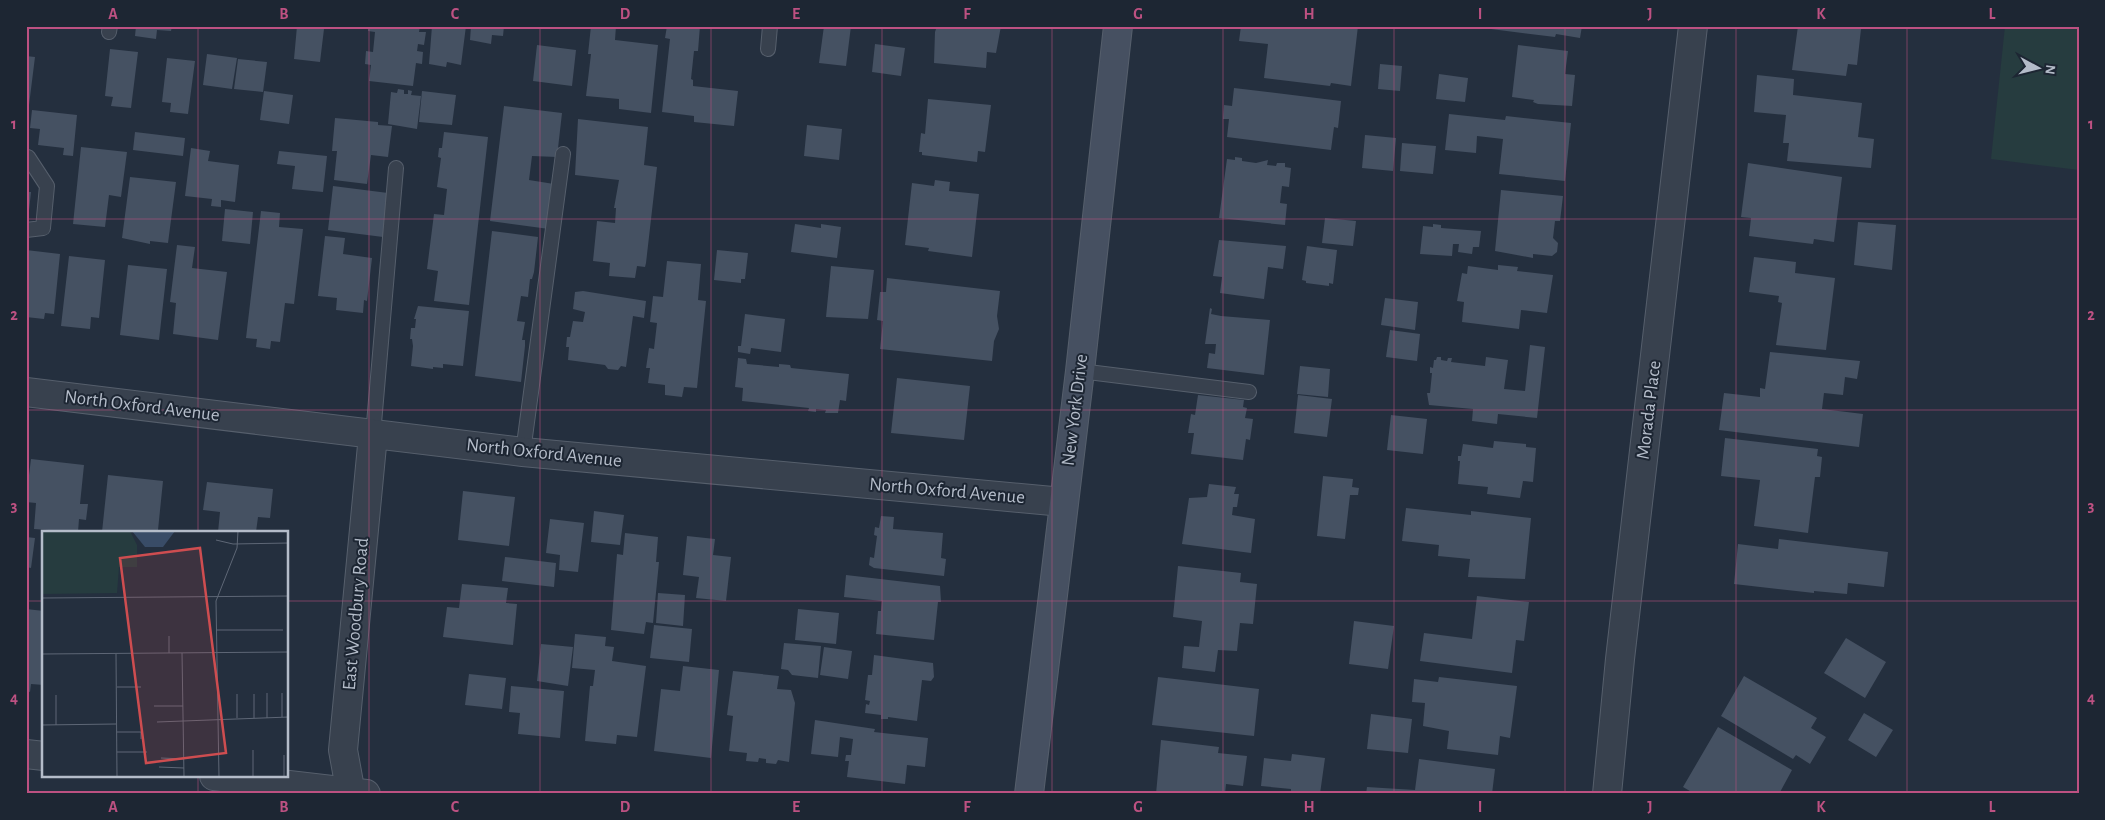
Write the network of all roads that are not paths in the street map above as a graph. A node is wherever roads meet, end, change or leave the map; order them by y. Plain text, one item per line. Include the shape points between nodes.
1 (770, 26) edge
2 (1118, 26) edge
3 (1693, 26) edge
4 (768, 49) dead end
5 (563, 154) dead end
6 (28, 157) dead end
7 (396, 168) dead end
8 (26, 230) edge
9 (1080, 371) junction
10 (26, 392) edge
11 (1249, 392) dead end
12 (373, 435) junction
13 (523, 452) junction
14 (1063, 502) junction
15 (26, 754) edge
16 (42, 756) edge
17 (231, 778) edge
18 (356, 793) edge
19 (1029, 794) edge
20 (1607, 794) edge

1 - 4 lane
2 - 9 street, New York Drive
3 - 20 street, Morada Place
5 - 13 lane
6 - 8 lane via 47,186 43,228
7 - 12 lane
9 - 11 lane
9 - 14 street, New York Drive
10 - 12 street, North Oxford Avenue
12 - 13 street, North Oxford Avenue
12 - 18 street, East Woodbury Road via 343,750
13 - 14 street, North Oxford Avenue
14 - 19 street, New York Drive
15 - 16 street
17 - 18 street

